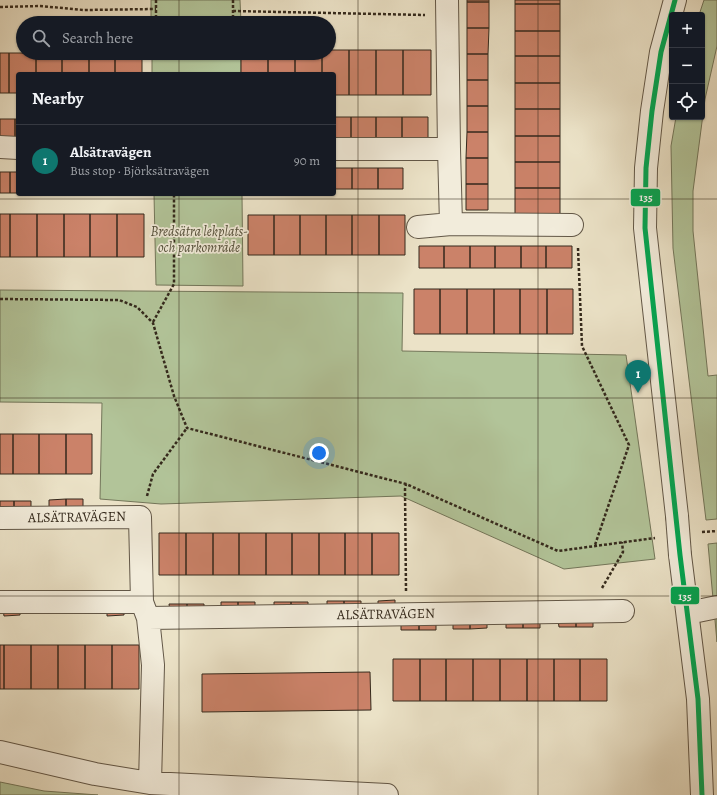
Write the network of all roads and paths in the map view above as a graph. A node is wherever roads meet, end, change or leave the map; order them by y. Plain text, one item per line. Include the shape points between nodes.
1 (156, 0) edge
2 (233, 0) edge
3 (675, 0) edge
4 (0, 7) edge
5 (447, 8) edge
6 (156, 9) junction
7 (233, 12) junction
8 (156, 16) edge
9 (233, 16) edge
10 (0, 147) edge
11 (16, 148) edge
12 (336, 149) edge
13 (449, 149) junction
14 (174, 196) edge
15 (451, 224) junction
16 (572, 225) joint
17 (418, 227) dead end
18 (0, 299) edge
19 (153, 323) junction
20 (187, 428) junction
21 (406, 484) junction
22 (140, 516) junction
23 (0, 518) edge
24 (652, 538) dead end
25 (622, 542) junction
26 (595, 545) junction
27 (601, 589) dead end
28 (0, 602) edge
29 (717, 607) edge
30 (145, 610) junction
31 (623, 611) dead end
32 (406, 614) junction
33 (688, 614) junction
34 (0, 752) edge
35 (150, 783) junction
36 (387, 795) edge
37 (702, 795) edge

1 - 6 path
2 - 7 path
3 - 33 street, bridge via 661,52 652,111 646,168 646,228
4 - 6 path
5 - 7 path
5 - 13 street
6 - 8 path
7 - 9 path
10 - 11 street
12 - 13 street
13 - 15 street
14 - 19 path via 174,284
15 - 16 street
15 - 17 street
16 - 26 path via 578,233 582,346 629,445
18 - 19 path via 119,300 137,307
19 - 20 path via 174,396
20 - 21 path
20 - 22 path via 153,474
21 - 26 path via 558,551
21 - 32 path
22 - 23 street, ALSÄTRAVÄGEN
22 - 30 street, ALSÄTRAVÄGEN
24 - 25 path
25 - 26 path
25 - 27 path via 623,552
28 - 30 street, ALSÄTRAVÄGEN
29 - 33 street
30 - 32 street, ALSÄTRAVÄGEN
30 - 35 street, ALSÄTRAVÄGEN via 152,644
31 - 32 street, ALSÄTRAVÄGEN
33 - 37 street via 698,699
34 - 35 street via 96,774
35 - 36 street

